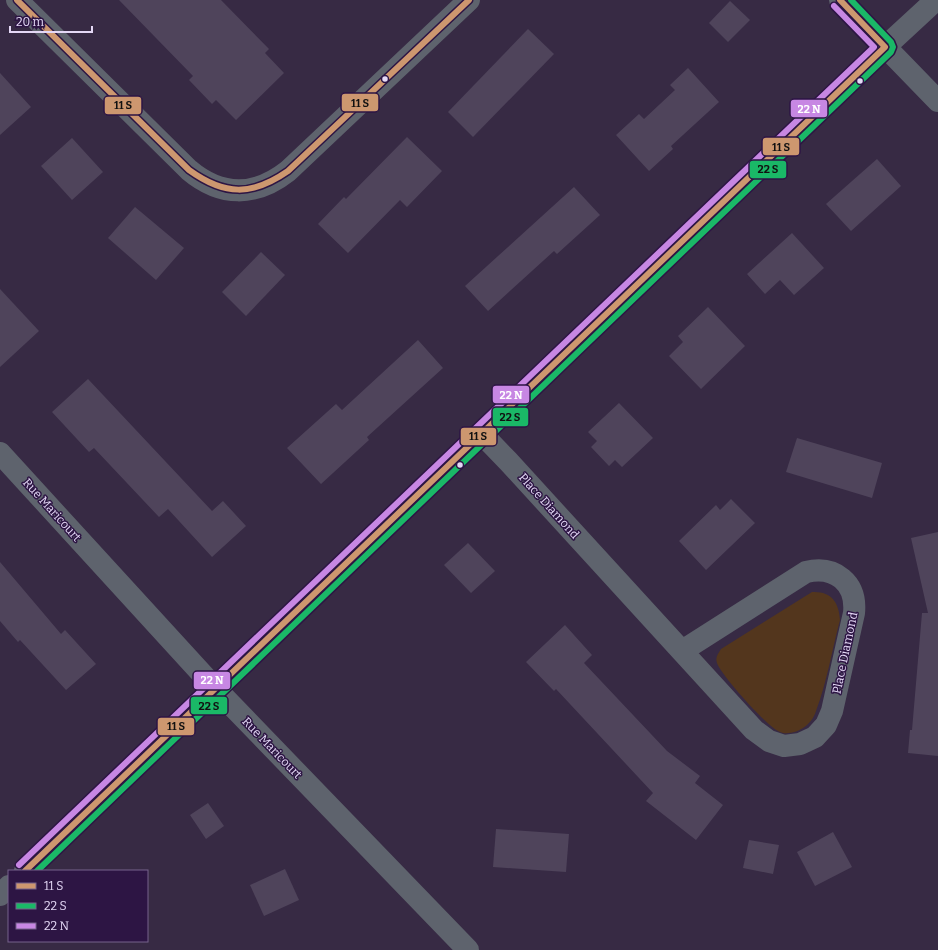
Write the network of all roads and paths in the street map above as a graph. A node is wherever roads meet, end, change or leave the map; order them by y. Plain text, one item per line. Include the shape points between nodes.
1 (17, 0) edge
2 (469, 0) edge
3 (840, 0) edge
4 (936, 0) edge
5 (885, 47) junction
6 (938, 101) edge
7 (481, 433) junction
8 (0, 453) edge
9 (682, 651) junction
10 (214, 688) junction
11 (26, 870) edge
12 (8, 887) edge
13 (0, 895) edge
14 (468, 950) edge

1 - 2 street via 189,170 206,183 238,191 265,186 288,171
3 - 5 street
4 - 5 street
5 - 6 street
5 - 7 street
7 - 9 street, Place Diamond
7 - 10 street
8 - 10 street, Rue Maricourt
9 - 9 street, Place Diamond via 762,737 784,746 800,744 815,737 830,718 854,613 852,591 842,578 829,571 806,572
10 - 11 street
10 - 14 street, Rue Maricourt
12 - 13 street

